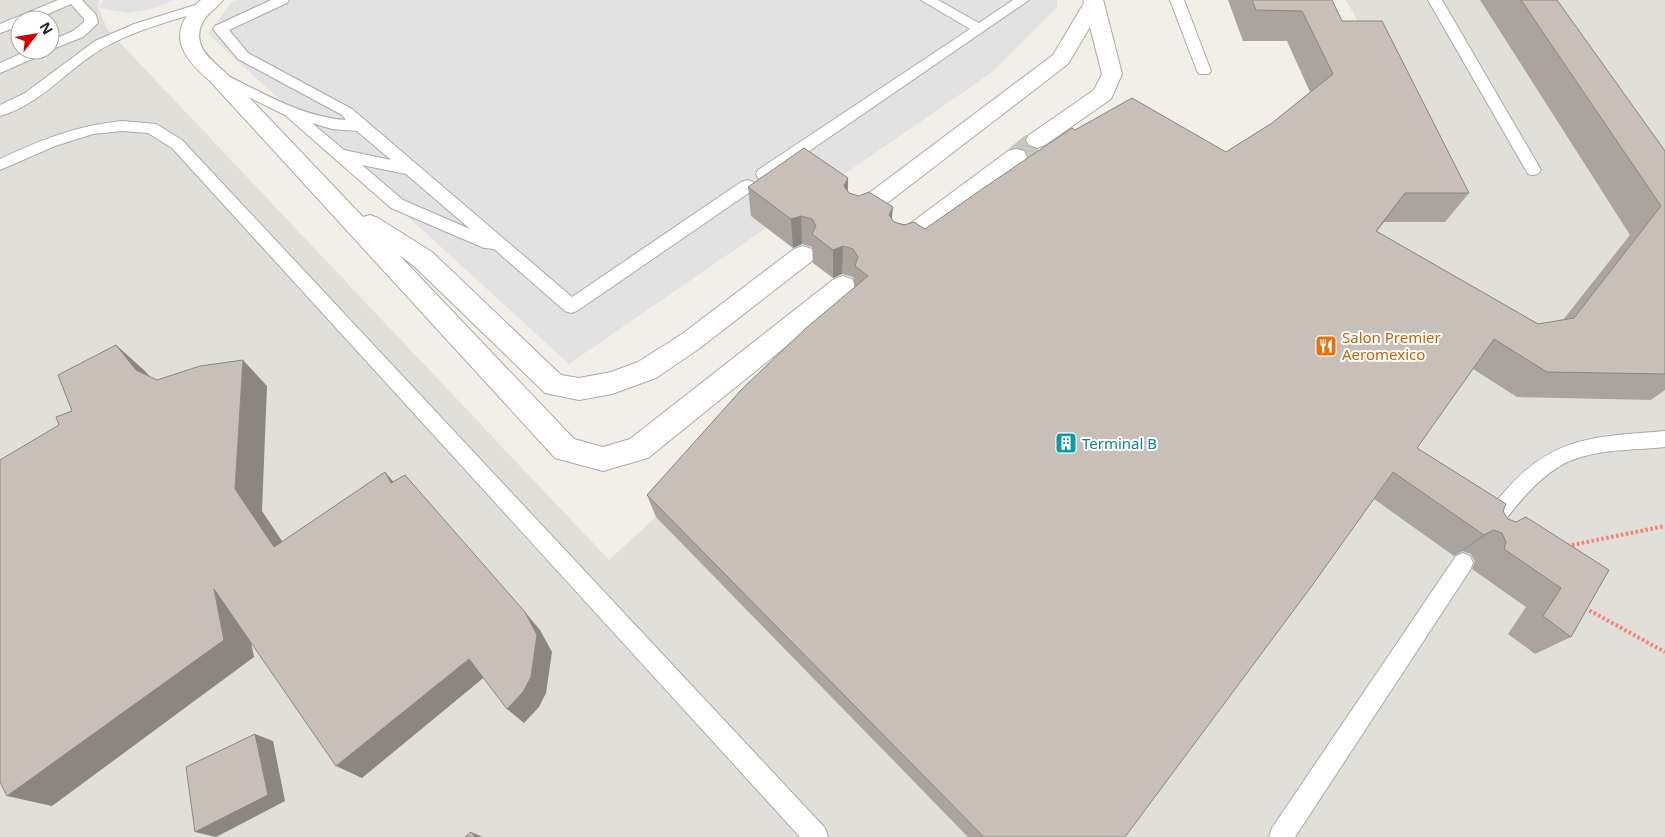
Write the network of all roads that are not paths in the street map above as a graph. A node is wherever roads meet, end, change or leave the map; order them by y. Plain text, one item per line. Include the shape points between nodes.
1 (70, 0) edge
2 (75, 0) edge
3 (282, 0) edge
4 (928, 0) edge
5 (1022, 0) edge
6 (1178, 0) edge
7 (1434, 0) edge
8 (1094, 2) edge
9 (209, 3) edge
10 (46, 10) edge
11 (979, 28) junction
12 (60, 42) edge
13 (18, 60) edge
14 (0, 68) edge
15 (1204, 71) dead end
16 (217, 76) junction
17 (0, 112) edge
18 (290, 112) junction
19 (361, 126) junction
20 (1036, 140) tunnel mouth
21 (340, 153) junction
22 (1016, 157) tunnel mouth
23 (0, 166) edge
24 (412, 169) junction
25 (1533, 170) dead end
26 (764, 174) edge
27 (746, 186) edge
28 (330, 196) junction
29 (857, 214) edge
30 (901, 243) edge
31 (508, 252) junction
32 (803, 256) dead end
33 (843, 286) dead end
34 (1665, 439) edge
35 (1484, 532) edge
36 (1463, 562) dead end
37 (816, 837) edge
38 (1281, 837) edge

1 - 10 lane
2 - 12 lane via 91,18 91,23 78,34
3 - 19 lane via 220,29 243,56 347,112
4 - 11 lane
5 - 11 lane
6 - 15 lane
7 - 25 lane
8 - 20 street via 1112,74 1103,94
8 - 29 street via 1061,58
9 - 16 street via 191,24 188,42 196,58
9 - 17 lane via 100,44 30,96
11 - 26 lane
13 - 14 lane
16 - 18 lane
16 - 28 street
18 - 19 lane via 332,124
18 - 21 lane
19 - 24 lane
21 - 24 lane
21 - 31 lane via 397,204
22 - 30 street
23 - 37 lane via 50,142 92,129 151,128 178,144
24 - 31 lane
27 - 31 lane via 571,306
28 - 32 street via 423,259 554,384 579,389 612,383 647,370 691,341
28 - 33 street via 566,449 603,459 638,449
34 - 35 lane via 1570,452 1520,487
36 - 38 lane

